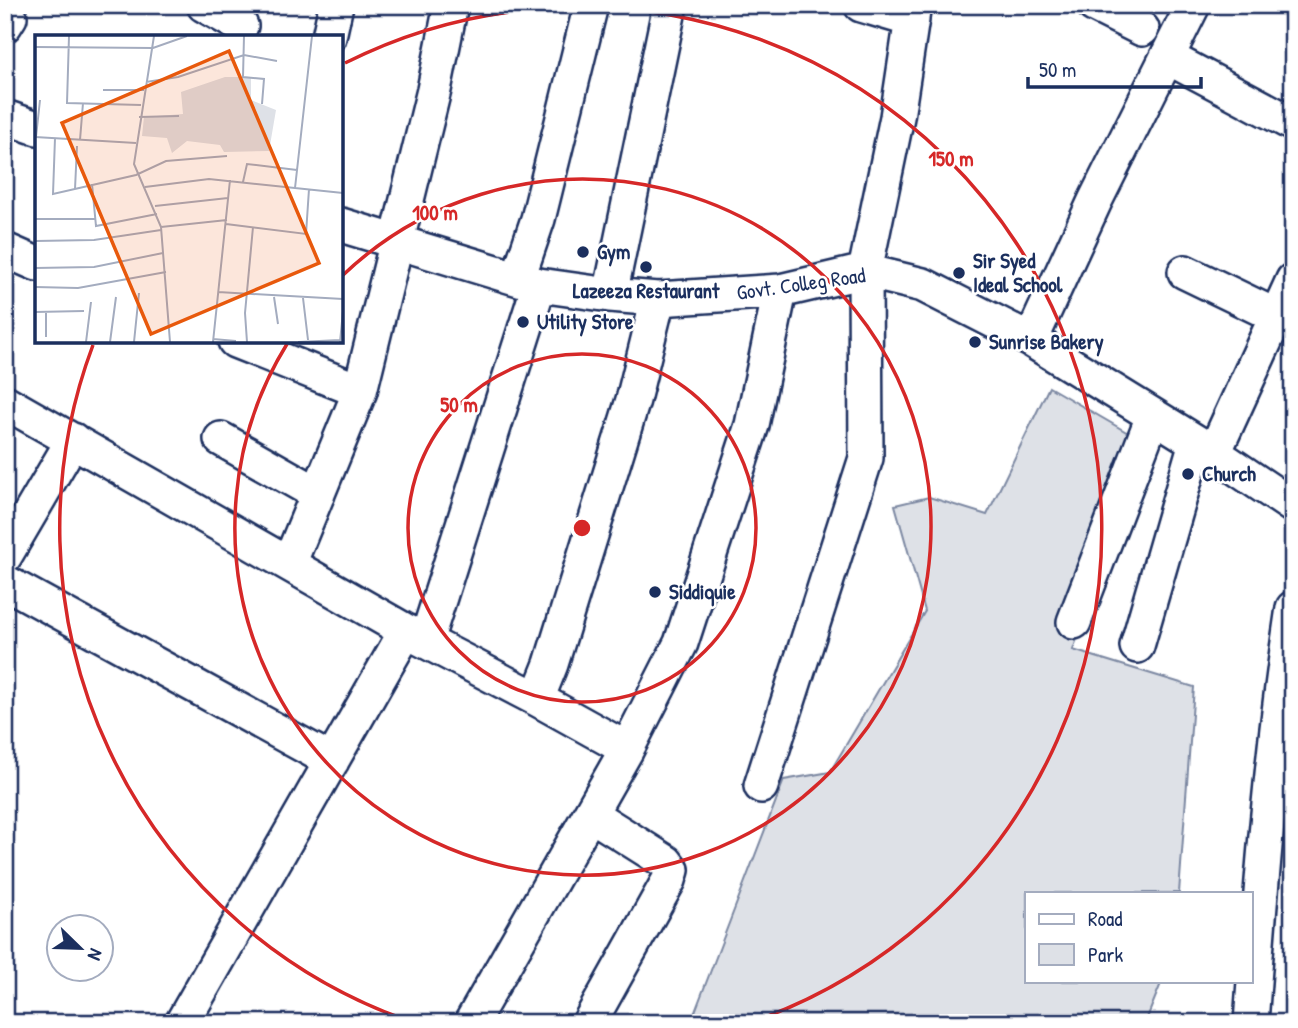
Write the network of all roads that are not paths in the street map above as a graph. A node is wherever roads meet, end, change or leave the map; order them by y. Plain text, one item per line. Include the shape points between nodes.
1 (204, 5) edge
2 (336, 5) edge
3 (451, 5) edge
4 (591, 5) edge
5 (670, 5) edge
6 (861, 5) edge
7 (1094, 5) edge
8 (1193, 5) edge
9 (913, 13) edge
10 (5, 15) edge
11 (5, 25) edge
12 (241, 26) dead end
13 (1142, 29) dead end
14 (329, 35) edge
15 (1167, 57) junction
16 (5, 117) edge
17 (1293, 124) edge
18 (35, 127) edge
19 (343, 226) edge
20 (397, 241) junction
21 (5, 250) edge
22 (35, 263) edge
23 (864, 271) junction
24 (1185, 272) dead end
25 (1293, 280) edge
26 (529, 281) junction
27 (780, 291) junction
28 (610, 295) junction
29 (658, 299) junction
30 (1276, 316) junction
31 (1031, 340) junction
32 (240, 343) edge
33 (360, 391) junction
34 (5, 402) edge
35 (1153, 416) junction
36 (221, 439) dead end
37 (73, 440) junction
38 (1205, 447) junction
39 (318, 494) junction
40 (1291, 498) edge
41 (5, 556) edge
42 (289, 564) junction
43 (5, 582) edge
44 (1293, 607) edge
45 (1074, 622) dead end
46 (416, 636) junction
47 (1137, 646) dead end
48 (537, 699) junction
49 (627, 749) junction
50 (332, 761) junction
51 (761, 786) dead end
52 (590, 814) junction
53 (182, 1023) edge
54 (471, 1023) edge
55 (589, 1023) edge
56 (1251, 1023) edge

1 - 12 street
2 - 14 street
3 - 20 street
4 - 26 street via 538,219
5 - 28 street
6 - 9 street
7 - 13 street
8 - 15 street
9 - 23 street via 897,117
10 - 11 street via 10,17
15 - 17 street
15 - 31 street
16 - 18 street
19 - 20 street, Govt. Colleg Road
20 - 26 street, Govt. Colleg Road
20 - 33 street
21 - 22 street
23 - 27 street, Govt. Colleg Road
23 - 31 street, Govt. Colleg Road via 923,285
23 - 51 street via 866,458
24 - 30 street
25 - 30 street
26 - 28 street, Govt. Colleg Road
26 - 46 street
27 - 29 street, Govt. Colleg Road
27 - 49 street via 752,425 681,643
28 - 29 street, Govt. Colleg Road
29 - 48 street via 633,400
30 - 38 street
31 - 35 street, Govt. Colleg Road
32 - 33 street
33 - 39 street
34 - 37 street
35 - 38 street, Govt. Colleg Road
35 - 45 street
36 - 39 street
37 - 41 street
37 - 42 street
38 - 40 street, Govt. Colleg Road
38 - 47 street
39 - 42 street
42 - 46 street
43 - 50 street
44 - 56 street via 1264,835
46 - 48 street
46 - 50 street
48 - 49 street
49 - 52 street
50 - 53 street
52 - 54 street
52 - 55 street via 672,870

